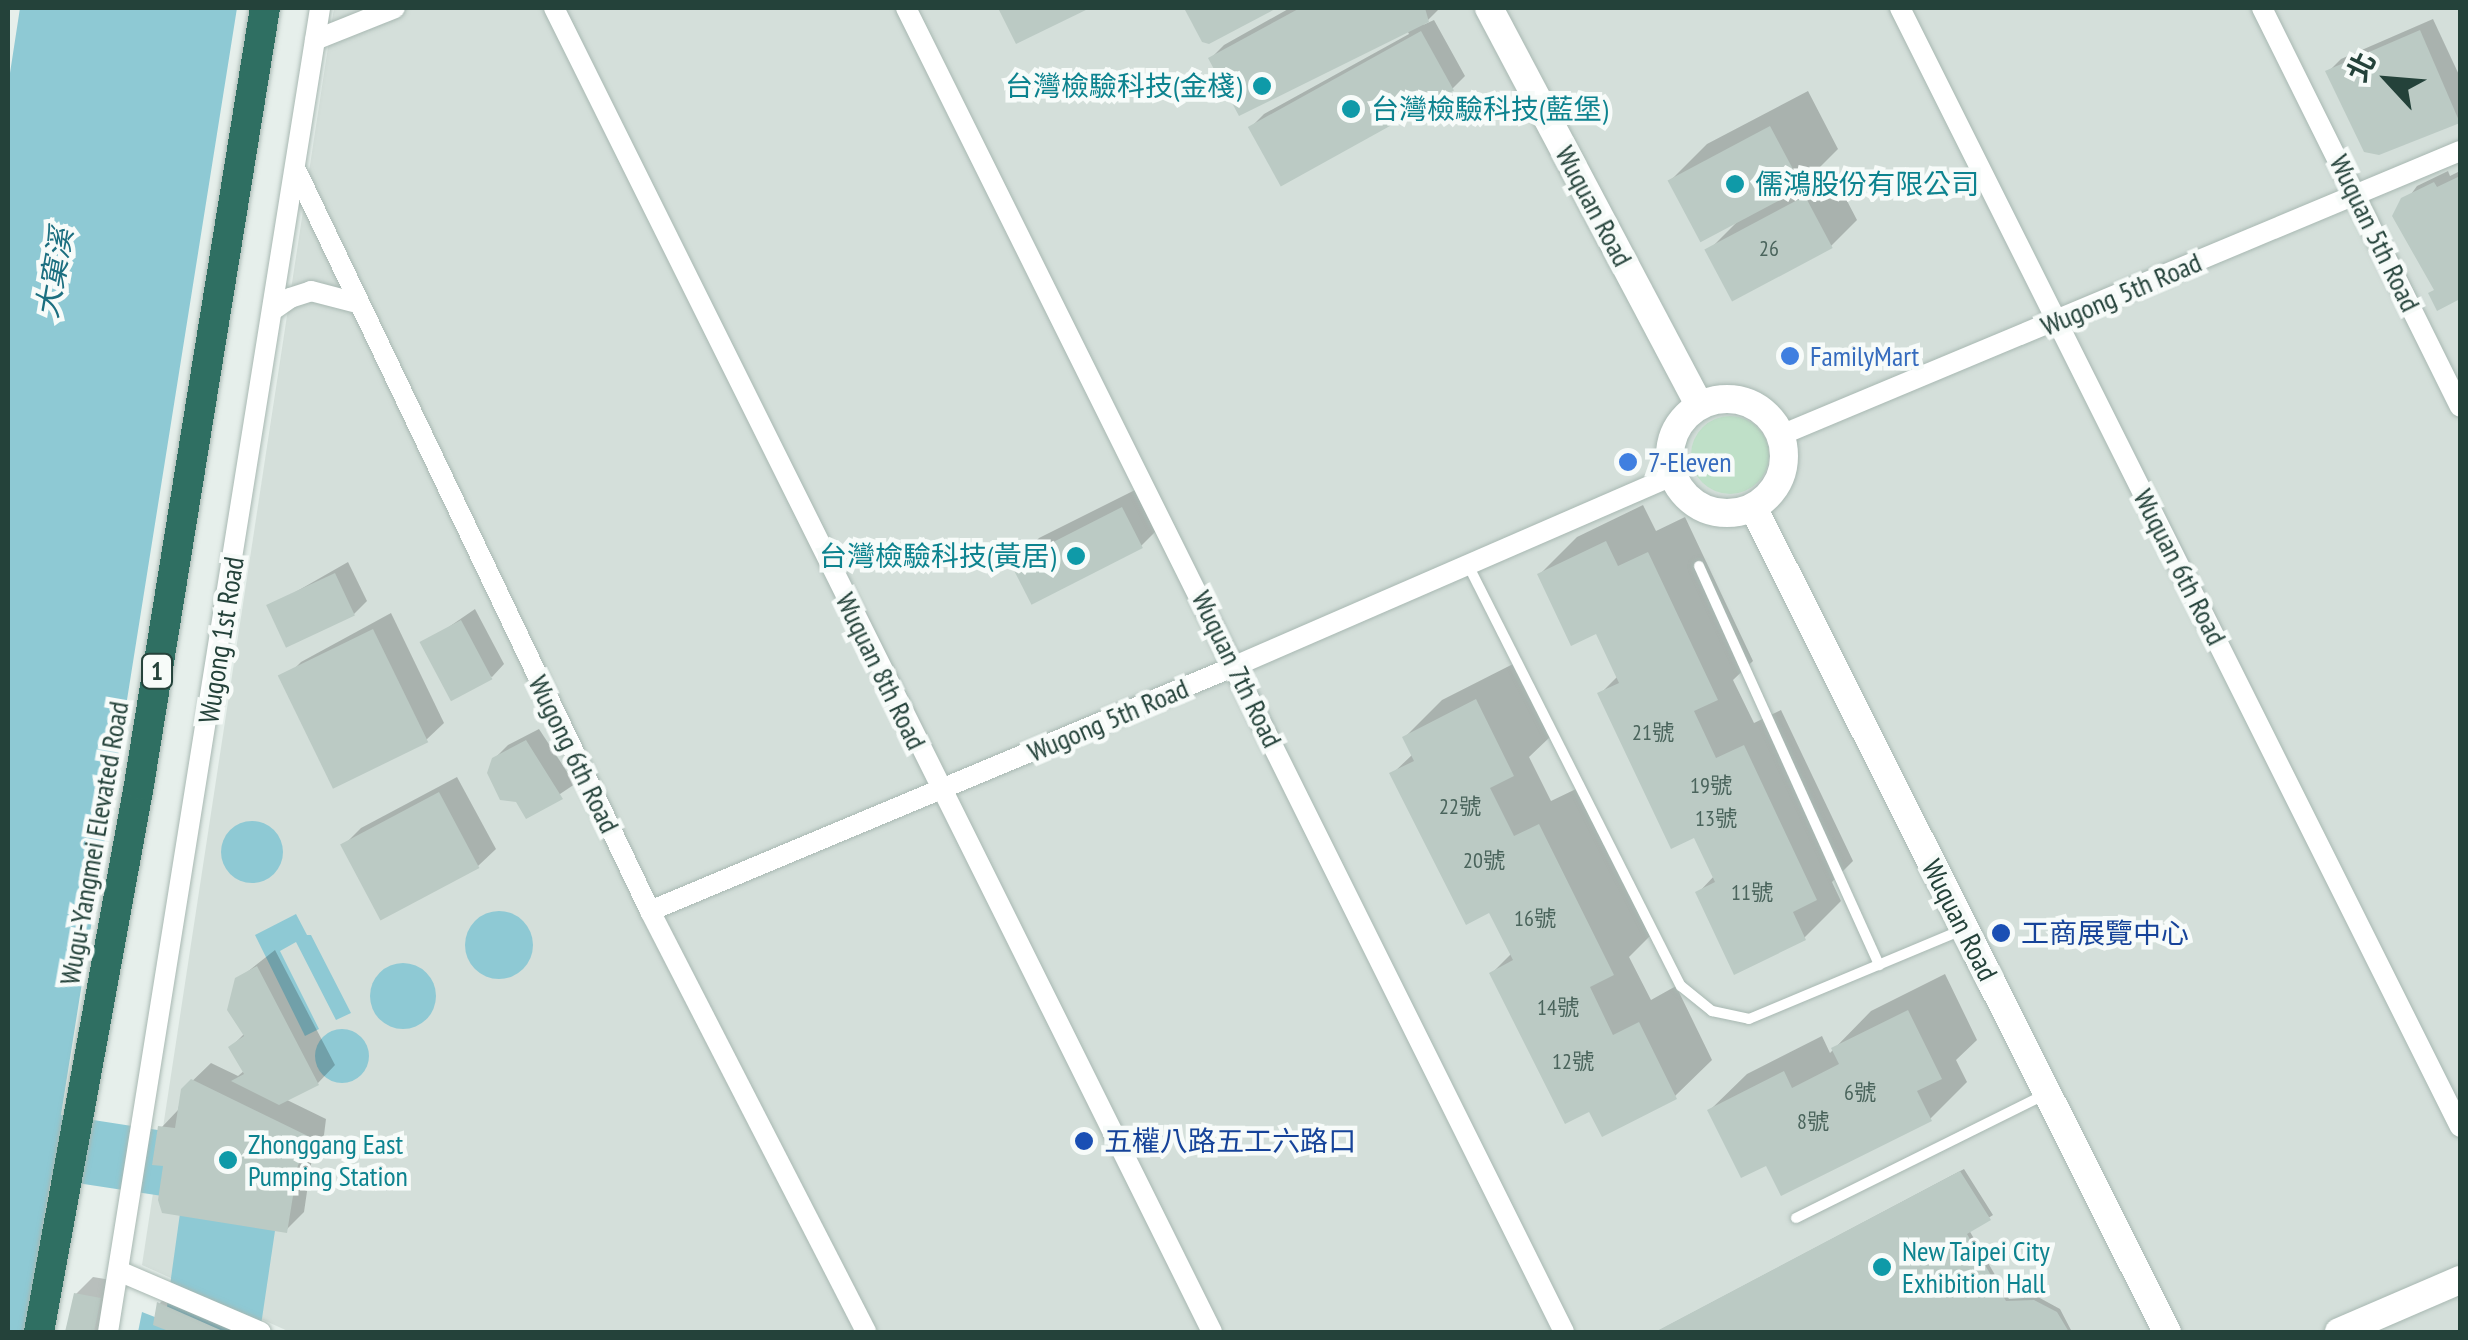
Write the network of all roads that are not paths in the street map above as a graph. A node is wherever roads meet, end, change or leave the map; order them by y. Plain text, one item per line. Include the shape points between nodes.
1 (265, 8) edge
2 (320, 8) edge
3 (394, 8) edge
4 (554, 8) edge
5 (906, 8) edge
6 (1489, 8) edge
7 (1900, 8) edge
8 (2262, 8) edge
9 (315, 40) junction
10 (2460, 151) edge
11 (296, 168) junction
12 (2355, 195) junction
13 (357, 303) junction
14 (273, 310) junction
15 (2058, 322) junction
16 (1700, 405) junction
17 (2460, 406) edge
18 (1781, 435) junction
19 (1673, 476) junction
20 (1753, 507) junction
21 (1468, 565) junction
22 (1699, 566) dead end
23 (1236, 666) junction
24 (939, 790) junction
25 (650, 911) junction
26 (1964, 929) junction
27 (1879, 966) junction
28 (2047, 1094) junction
29 (2460, 1127) edge
30 (1796, 1218) dead end
31 (120, 1272) junction
32 (2460, 1280) edge
33 (40, 1332) edge
34 (108, 1332) edge
35 (261, 1332) edge
36 (866, 1332) edge
37 (1212, 1332) edge
38 (1564, 1332) edge
39 (2167, 1332) edge
40 (2340, 1332) edge

1 - 33 highway, Wugu-Yangmei Elevated Road / 1 via 139,785
2 - 9 street, Wugong 1st Road
3 - 9 street
4 - 24 street, Wuquan 8th Road
5 - 23 street, Wuquan 7th Road
6 - 16 street, Wuquan Road
7 - 15 street, Wuquan 6th Road
8 - 12 street, Wuquan 5th Road
9 - 11 street, Wugong 1st Road
10 - 12 street, Wugong 5th Road
11 - 13 street, Wugong 6th Road
11 - 14 street, Wugong 1st Road
12 - 15 street, Wugong 5th Road
12 - 17 street, Wuquan 5th Road
13 - 14 street via 310,291
13 - 25 street, Wugong 6th Road
14 - 31 street, Wugong 1st Road
15 - 18 street, Wugong 5th Road
15 - 29 street, Wuquan 6th Road
16 - 18 street via 1731,398 1747,402
16 - 19 street via 1678,428
18 - 20 street via 1783,468
19 - 20 street via 1706,510
19 - 21 street, Wugong 5th Road
20 - 26 street, Wuquan Road
21 - 23 street, Wugong 5th Road
21 - 27 lane via 1681,986 1712,1011 1749,1020
22 - 27 lane
23 - 24 street, Wugong 5th Road
23 - 38 street, Wuquan 7th Road
24 - 25 street, Wugong 5th Road
24 - 37 street, Wuquan 8th Road
25 - 36 street, Wugong 6th Road
26 - 27 lane
26 - 28 street, Wuquan Road
28 - 30 lane
28 - 39 street, Wuquan Road
31 - 34 street, Wugong 1st Road
31 - 35 street
32 - 40 street

